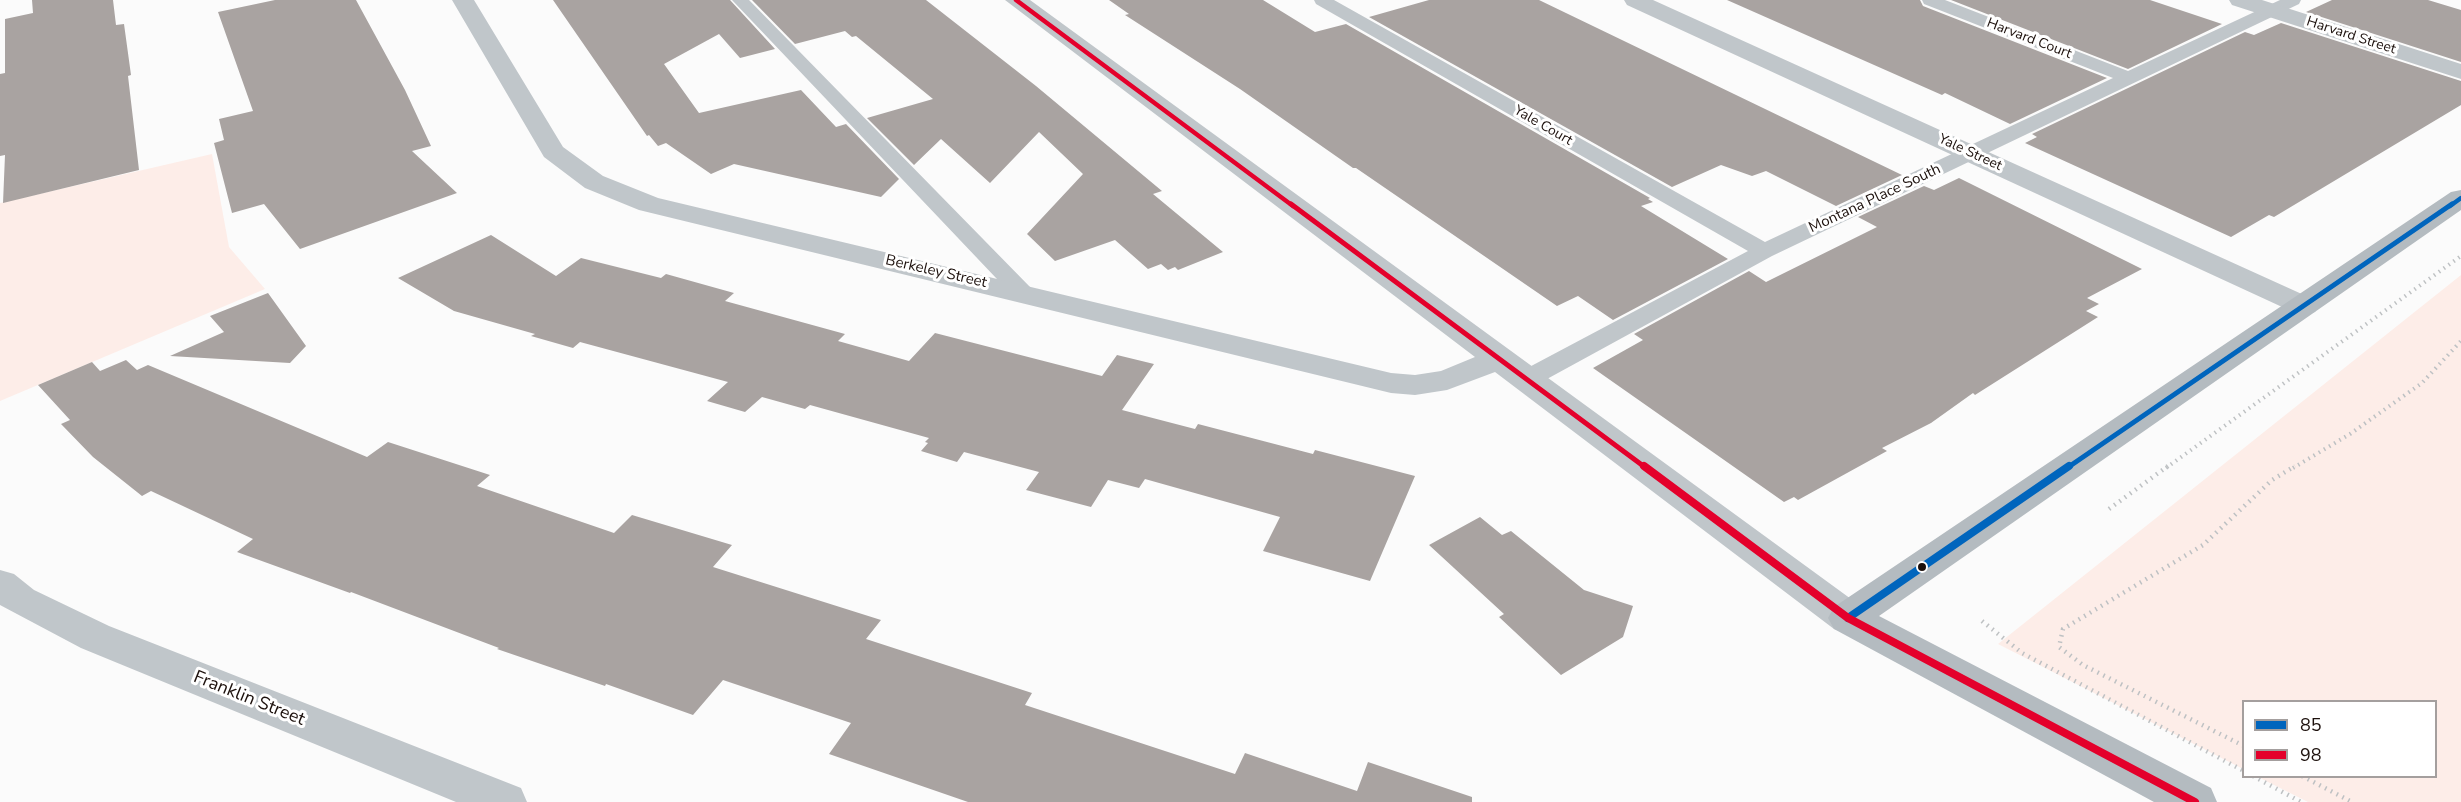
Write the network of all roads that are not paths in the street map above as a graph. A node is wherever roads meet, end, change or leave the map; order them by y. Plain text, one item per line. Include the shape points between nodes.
1 (463, 0) edge
2 (740, 0) edge
3 (1016, 0) edge
4 (1322, 0) edge
5 (1635, 0) edge
6 (1930, 0) edge
7 (2240, 0) edge
8 (2294, 0) edge
9 (2272, 10) junction
10 (2461, 72) edge
11 (2129, 78) junction
12 (1971, 154) junction
13 (2461, 198) edge
14 (1764, 251) junction
15 (1023, 293) junction
16 (2304, 306) junction
17 (1499, 359) junction
18 (1527, 380) junction
19 (0, 584) edge
20 (1848, 618) junction
21 (506, 802) edge
22 (2195, 802) edge

1 - 15 street, Berkeley Street via 553,152 594,182 649,204
2 - 15 lane
3 - 17 street
4 - 14 lane, Yale Court
5 - 12 street, Yale Street
6 - 11 lane, Harvard Court
7 - 9 street, Harvard Street
8 - 9 lane, Montana Place South
9 - 10 street, Harvard Street
9 - 11 lane, Montana Place South
11 - 12 lane, Montana Place South
12 - 14 lane, Montana Place South
12 - 16 street, Yale Street
13 - 16 street
14 - 18 lane, Montana Place South
15 - 17 street, Berkeley Street via 1391,383 1414,385 1447,380
16 - 20 street
17 - 18 street
18 - 20 street
19 - 21 street, Franklin Street via 20,600 95,637
20 - 22 street

